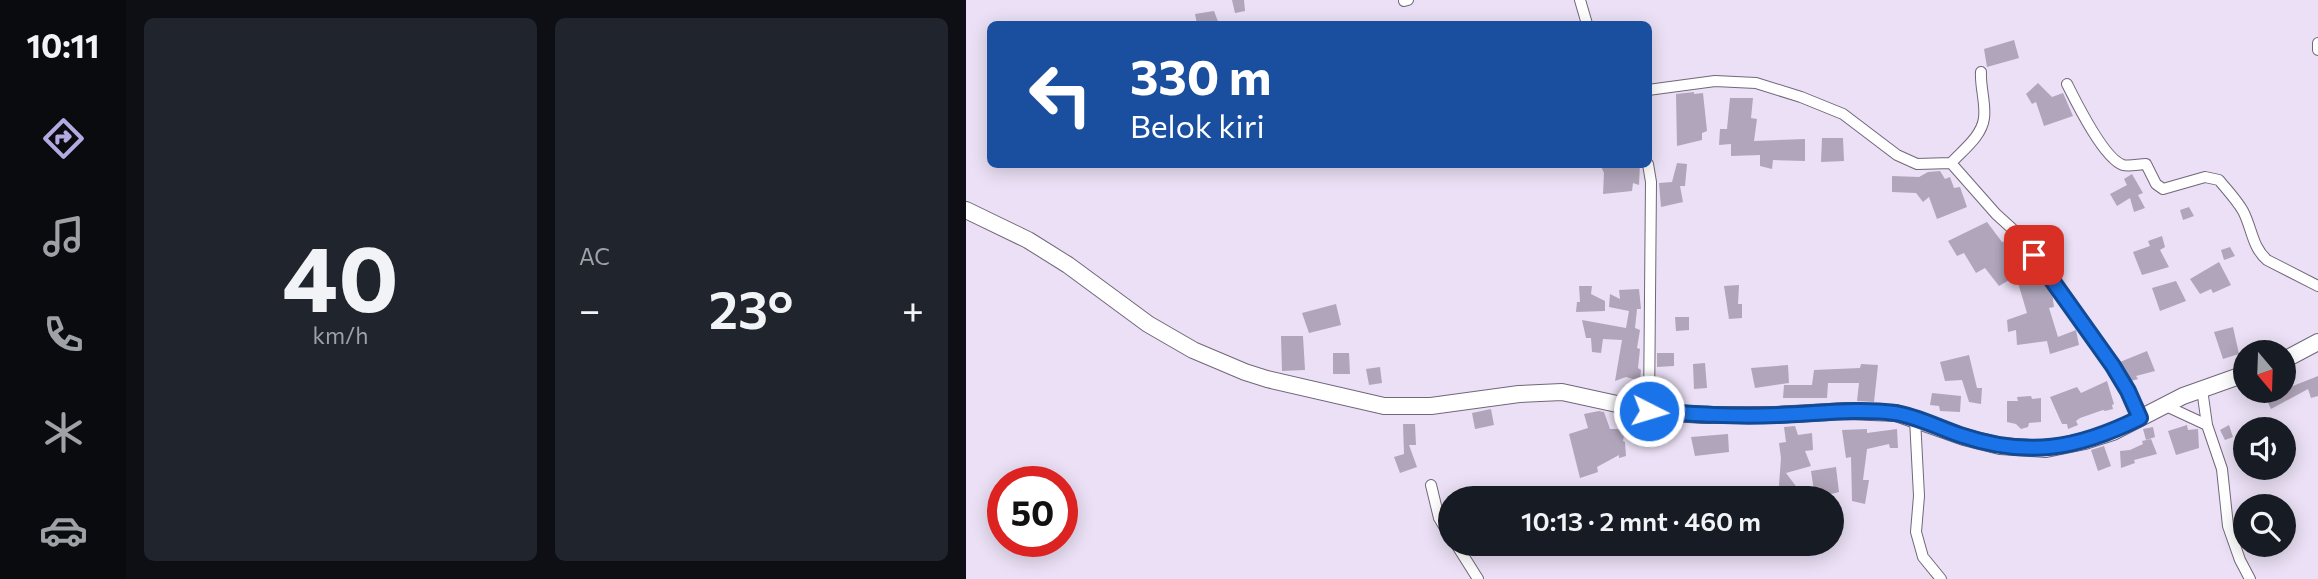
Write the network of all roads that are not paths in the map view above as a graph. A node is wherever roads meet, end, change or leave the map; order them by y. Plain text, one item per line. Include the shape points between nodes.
1 (1580, 0) edge
2 (1586, 21) edge
3 (2318, 43) edge
4 (2318, 50) edge
5 (1981, 72) dead end
6 (2067, 84) dead end
7 (1652, 89) edge
8 (1951, 163) junction
9 (1649, 168) edge
10 (966, 210) edge
11 (2318, 286) edge
12 (2318, 342) edge
13 (2296, 354) edge
14 (2233, 378) edge
15 (2202, 390) junction
16 (2164, 405) junction
17 (1649, 411) junction
18 (2140, 418) junction
19 (1915, 419) junction
20 (2207, 425) junction
21 (1431, 485) dead end
22 (1438, 513) edge
23 (1464, 556) edge
24 (1478, 579) edge
25 (1941, 579) edge
26 (2250, 579) edge

1 - 2 street
3 - 4 street
5 - 8 street via 1982,125
6 - 11 street via 2106,151 2119,163 2146,164 2163,189 2205,177 2219,180 2244,213 2261,255
7 - 8 street via 1715,81 1756,83 1843,114 1897,155 1917,164
8 - 18 street via 2018,234 2055,283 2113,366
9 - 17 street
10 - 17 main road via 1068,265 1148,324 1245,372 1384,406 1432,406 1562,392
12 - 13 main road
14 - 15 main road
15 - 16 main road
15 - 20 street
16 - 18 main road
16 - 20 street
17 - 19 main road via 1775,415 1857,411
18 - 19 main road via 2064,447 2030,449 1976,440
19 - 25 street via 1916,532 1923,557
20 - 26 street via 2222,469 2231,537
21 - 22 street
23 - 24 street

